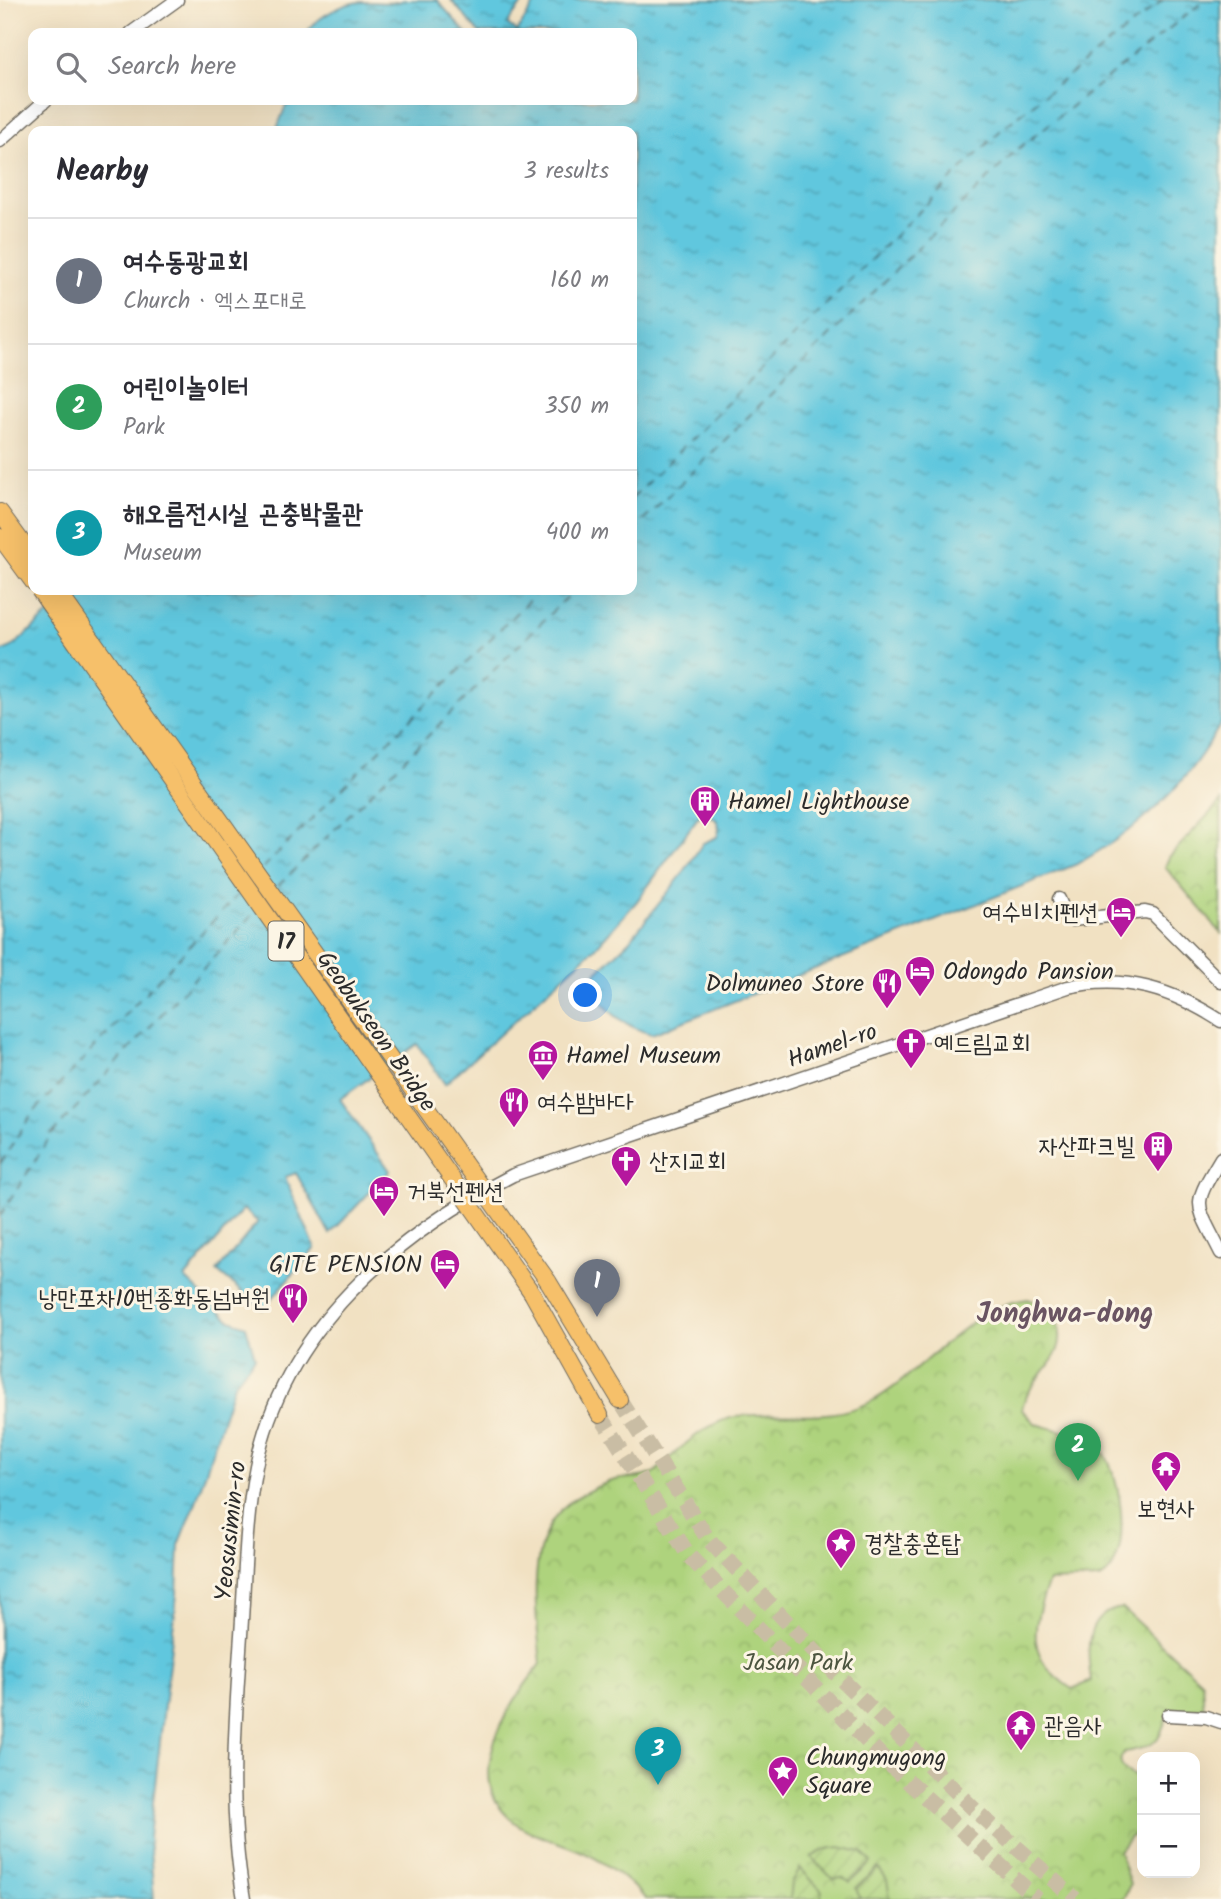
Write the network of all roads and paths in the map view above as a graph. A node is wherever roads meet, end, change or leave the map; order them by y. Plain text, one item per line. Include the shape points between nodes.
1 (177, 0) edge
2 (138, 28) edge
3 (40, 105) edge
4 (0, 141) edge
5 (0, 512) edge
6 (0, 537) edge
7 (28, 550) edge
8 (28, 575) edge
9 (43, 595) edge
10 (61, 595) edge
11 (1059, 900) dead end
12 (1221, 982) edge
13 (1221, 1021) edge
14 (1221, 1157) edge
15 (461, 1204) joint
16 (1221, 1253) edge
17 (620, 1400) tunnel mouth
18 (600, 1415) tunnel mouth
19 (1168, 1714) dead end
20 (1221, 1722) edge
21 (244, 1899) edge

1 - 2 street
3 - 4 street
5 - 7 main road
6 - 8 main road
9 - 18 main road, Geobukseon Bridge / 17, bridge via 532,1293
10 - 17 main road, Geobukseon Bridge / 17, bridge via 548,1281
11 - 12 street via 1066,916 1074,920 1153,914
13 - 15 street, Hamel-ro via 1186,1000 1149,986 1113,981 1076,985 548,1162 513,1175
14 - 16 street via 1198,1203
15 - 21 street, Yeosusimin-ro via 402,1244 324,1322 286,1378 261,1443 252,1494 233,1744
19 - 20 street

